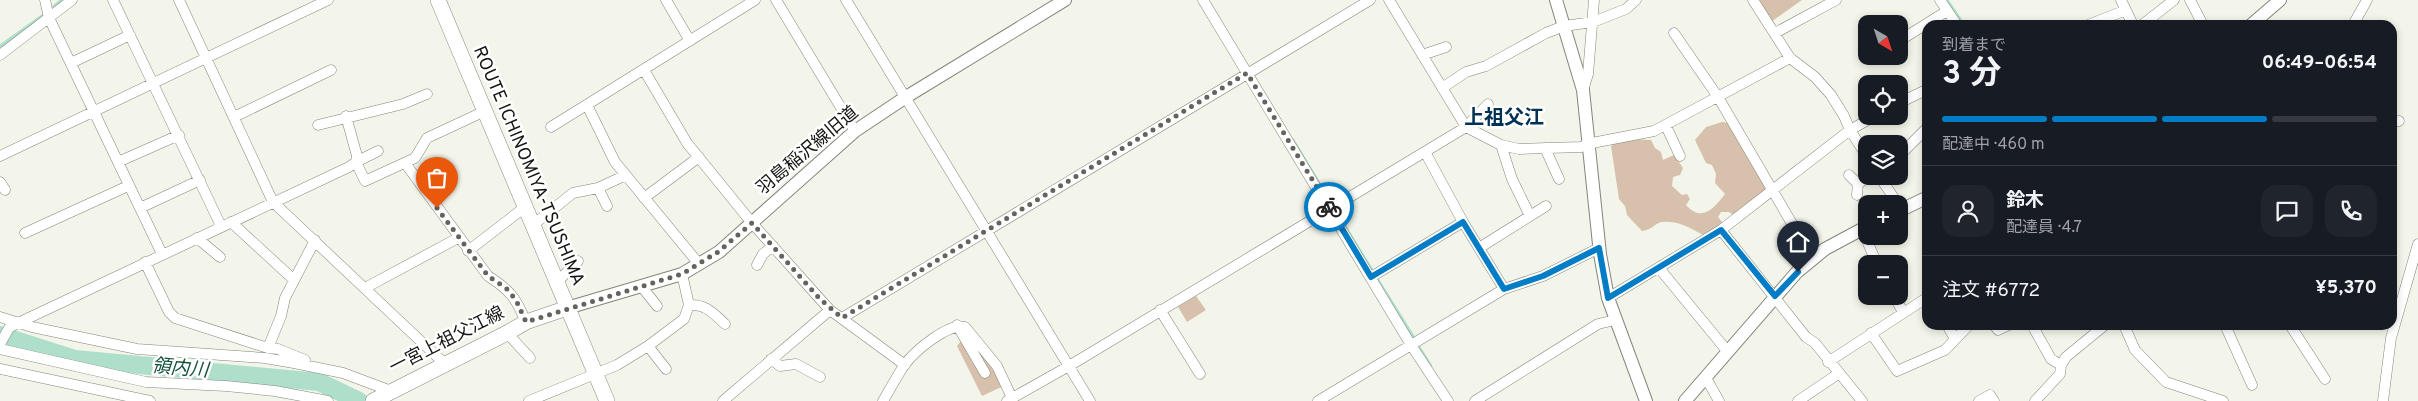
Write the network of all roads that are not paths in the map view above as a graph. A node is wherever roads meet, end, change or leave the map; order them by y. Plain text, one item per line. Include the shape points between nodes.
1 (45, 0) edge
2 (72, 0) edge
3 (113, 0) edge
4 (179, 0) edge
5 (328, 0) edge
6 (666, 0) edge
7 (755, 0) edge
8 (776, 0) edge
9 (846, 0) edge
10 (1064, 0) edge
11 (1203, 0) edge
12 (1370, 0) edge
13 (1389, 0) edge
14 (1556, 0) edge
15 (1594, 0) edge
16 (1636, 0) edge
17 (1754, 0) edge
18 (1836, 0) edge
19 (1940, 0) edge
20 (2174, 0) edge
21 (2280, 0) edge
22 (2367, 0) edge
23 (442, 2) edge
24 (2194, 2) edge
25 (2123, 5) edge
26 (1947, 11) junction
27 (49, 18) junction
28 (1933, 20) edge
29 (1953, 20) edge
30 (2097, 20) edge
31 (2130, 20) edge
32 (2148, 20) edge
33 (2201, 20) edge
34 (2257, 20) edge
35 (2356, 20) edge
36 (1593, 22) junction
37 (1564, 26) junction
38 (1922, 27) edge
39 (1674, 33) dead end
40 (1775, 33) junction
41 (130, 35) junction
42 (1908, 35) edge
43 (690, 41) junction
44 (1446, 47) dead end
45 (0, 55) edge
46 (1422, 55) junction
47 (206, 58) junction
48 (1790, 58) junction
49 (71, 64) junction
50 (331, 70) dead end
51 (644, 70) junction
52 (1247, 73) junction
53 (153, 83) junction
54 (1442, 88) junction
55 (1583, 90) junction
56 (1922, 93) edge
57 (427, 94) dead end
58 (906, 97) junction
59 (1718, 97) junction
60 (1908, 99) edge
61 (1488, 104) dead end
62 (587, 105) junction
63 (485, 111) junction
64 (93, 112) junction
65 (346, 116) junction
66 (234, 117) junction
67 (318, 125) dead end
68 (1859, 125) edge
69 (1666, 126) junction
70 (551, 127) dead end
71 (1466, 128) junction
72 (1850, 130) junction
73 (854, 131) junction
74 (1922, 133) edge
75 (179, 135) junction
76 (1858, 142) edge
77 (1501, 145) junction
78 (1587, 145) junction
79 (1908, 147) edge
80 (1545, 148) junction
81 (378, 151) dead end
82 (1426, 152) junction
83 (0, 156) edge
84 (1680, 156) dead end
85 (699, 157) junction
86 (118, 162) junction
87 (356, 162) junction
88 (405, 163) junction
89 (626, 175) junction
90 (1850, 175) dead end
91 (1559, 179) dead end
92 (200, 180) junction
93 (1862, 185) edge
94 (128, 186) junction
95 (598, 188) junction
96 (1772, 189) junction
97 (644, 198) junction
98 (1922, 199) edge
99 (273, 202) junction
100 (1908, 204) edge
101 (607, 206) dead end
102 (1546, 206) dead end
103 (525, 207) junction
104 (140, 208) junction
105 (1330, 208) junction
106 (1530, 216) junction
107 (1463, 222) junction
108 (752, 223) junction
109 (226, 224) junction
110 (533, 225) junction
111 (1721, 230) junction
112 (987, 231) junction
113 (1858, 231) edge
114 (24, 232) dead end
115 (197, 238) junction
116 (458, 238) junction
117 (314, 240) junction
118 (2418, 244) edge
119 (773, 246) junction
120 (1479, 248) junction
121 (1599, 248) junction
122 (468, 251) junction
123 (162, 254) junction
124 (220, 256) dead end
125 (1812, 258) junction
126 (578, 261) dead end
127 (145, 262) junction
128 (699, 264) junction
129 (757, 265) dead end
130 (1659, 268) junction
131 (682, 274) junction
132 (1371, 277) junction
133 (293, 279) junction
134 (557, 282) junction
135 (642, 287) junction
136 (365, 288) junction
137 (1504, 289) junction
138 (1775, 296) junction
139 (1608, 298) junction
140 (657, 300) dead end
141 (1922, 301) edge
142 (689, 305) junction
143 (1899, 305) edge
144 (567, 308) junction
145 (830, 310) junction
146 (1160, 310) junction
147 (1903, 312) junction
148 (0, 317) edge
149 (2397, 317) edge
150 (842, 318) junction
151 (1615, 320) junction
152 (526, 322) junction
153 (725, 324) dead end
154 (957, 325) junction
155 (13, 326) junction
156 (1950, 330) edge
157 (1964, 330) edge
158 (2035, 330) edge
159 (2099, 330) edge
160 (2126, 330) edge
161 (2227, 330) edge
162 (2293, 330) edge
163 (2393, 330) edge
164 (1871, 333) junction
165 (507, 334) junction
166 (1955, 339) junction
167 (0, 344) edge
168 (1411, 345) junction
169 (648, 346) junction
170 (268, 348) junction
171 (0, 349) edge
172 (1728, 352) junction
173 (530, 358) dead end
174 (771, 359) junction
175 (1828, 362) junction
176 (444, 364) junction
177 (905, 365) junction
178 (2061, 365) junction
179 (1069, 366) junction
180 (0, 369) edge
181 (666, 369) dead end
182 (329, 370) junction
183 (985, 373) dead end
184 (595, 374) junction
185 (1200, 374) dead end
186 (1838, 374) junction
187 (820, 377) dead end
188 (1706, 378) junction
189 (2325, 379) dead end
190 (2252, 386) dead end
191 (383, 397) edge
192 (1010, 399) edge
193 (885, 400) edge
194 (150, 401) edge
195 (328, 401) edge
196 (529, 401) edge
197 (607, 401) edge
198 (724, 401) edge
199 (1090, 401) edge
200 (1318, 401) edge
201 (1448, 401) edge
202 (1475, 401) edge
203 (1646, 401) edge
204 (1685, 401) edge
205 (1719, 401) edge
206 (1798, 401) edge
207 (1862, 401) edge
208 (1979, 401) edge
209 (1994, 401) edge
210 (2036, 401) edge
211 (2223, 401) edge
212 (2383, 401) edge

1 - 27 street
2 - 27 street
3 - 41 street
4 - 47 street
5 - 47 street
6 - 43 street
7 - 43 street
8 - 73 street
9 - 58 street
10 - 58 street, 羽島稲沢線旧道
11 - 52 street
12 - 52 street
13 - 46 street
14 - 37 street
15 - 36 street
16 - 36 street via 1626,9
17 - 40 street
18 - 40 street
19 - 26 street
20 - 32 street
21 - 34 street
22 - 35 street
23 - 63 main road, ROUTE ICHINOMIYA-TSUSHIMA
24 - 33 street
25 - 30 street
25 - 31 street
26 - 28 street
26 - 29 street
27 - 45 street
27 - 49 street
36 - 37 street
36 - 55 street via 1588,74
37 - 54 street via 1486,66 1466,72
37 - 55 street
38 - 42 street
39 - 59 street
40 - 48 street
41 - 49 street
41 - 53 street
43 - 51 street
44 - 46 street
46 - 54 street
47 - 53 street
47 - 66 street
48 - 59 street
48 - 72 street via 1815,77 1831,95
49 - 64 street
50 - 66 street
51 - 62 street
51 - 85 street
52 - 105 street
52 - 112 street
53 - 64 street
53 - 75 street
54 - 71 street
55 - 78 street
56 - 60 street
57 - 65 street via 404,104
58 - 73 street, 羽島稲沢線旧道
58 - 112 street
59 - 69 street
59 - 96 street
61 - 71 street
62 - 70 street
62 - 89 street via 615,162
63 - 88 street via 427,138 415,158
63 - 103 main road, ROUTE ICHINOMIYA-TSUSHIMA
64 - 83 street
64 - 86 street
65 - 67 street
65 - 87 street
66 - 99 street
68 - 72 street
69 - 78 street
69 - 84 street
71 - 77 street
71 - 82 street
72 - 76 street
72 - 96 street
73 - 108 street, 羽島稲沢線旧道
74 - 79 street
75 - 86 street
75 - 92 street
77 - 80 street via 1519,149
77 - 106 street via 1512,179
78 - 80 street
78 - 121 street
80 - 91 street
81 - 87 street
82 - 105 street
82 - 107 street
85 - 97 street
85 - 108 street
86 - 94 street
87 - 88 street via 365,181
87 - 99 street
88 - 116 street
89 - 95 street
89 - 97 street
90 - 93 street via 1858,190
92 - 104 street
92 - 109 street
94 - 104 street
94 - 114 street
95 - 101 street
95 - 110 street via 572,193
96 - 111 street
96 - 125 street
97 - 128 street
98 - 100 street
99 - 109 street
99 - 117 street
102 - 106 street
103 - 110 main road, ROUTE ICHINOMIYA-TSUSHIMA
103 - 122 street
104 - 123 street
105 - 132 street
105 - 146 street
106 - 120 street
107 - 120 street
107 - 132 street
108 - 119 street
108 - 128 street, 羽島稲沢線旧道
109 - 115 street
109 - 133 street
110 - 134 main road, ROUTE ICHINOMIYA-TSUSHIMA
111 - 130 street
111 - 138 street
112 - 150 street
112 - 179 street
113 - 125 street
115 - 123 street
115 - 124 street
116 - 122 street
116 - 136 street
117 - 133 street
117 - 136 street
118 - 149 street
119 - 129 street
119 - 145 street
120 - 137 street
121 - 137 street via 1543,276
121 - 139 street
122 - 152 street via 488,276 512,294
123 - 127 street
125 - 138 street
126 - 134 street
127 - 155 street
127 - 170 street via 175,318
128 - 131 street, 羽島稲沢線旧道
130 - 139 street
130 - 172 street
131 - 135 street, 羽島稲沢線旧道
131 - 142 street
132 - 168 street
133 - 170 street
134 - 144 main road, ROUTE ICHINOMIYA-TSUSHIMA
135 - 140 street via 646,294
135 - 144 street, 羽島稲沢線旧道
136 - 176 street
137 - 168 street
138 - 172 street
138 - 175 street
139 - 151 street
141 - 147 street
142 - 153 street via 709,309
142 - 169 street via 684,319
143 - 147 street
144 - 152 main road, 一宮上祖父江線
144 - 184 main road, ROUTE ICHINOMIYA-TSUSHIMA
145 - 150 street
145 - 174 street
146 - 179 street
146 - 185 street
147 - 164 street
148 - 155 street
150 - 177 street
151 - 202 street via 1598,324
151 - 203 street
152 - 165 main road, 一宮上祖父江線
154 - 177 street via 915,354
154 - 183 street
154 - 192 street via 965,327 998,366
155 - 167 street
155 - 182 street via 137,349 265,358
156 - 166 street
157 - 166 street
158 - 178 street via 2051,359
159 - 178 street
160 - 211 street via 2134,350 2166,382
161 - 190 street
162 - 189 street
163 - 212 street
164 - 166 street via 1897,371 1945,350
164 - 175 street
165 - 173 street
165 - 176 main road, 一宮上祖父江線
168 - 200 street
168 - 201 street
169 - 181 street
169 - 184 street
170 - 182 street
171 - 195 street via 146,382 275,391
172 - 188 street
174 - 187 street via 780,366 796,364
174 - 198 street
175 - 186 street
176 - 191 main road, 一宮上祖父江線
177 - 193 street
178 - 210 street via 2060,374
179 - 192 street
179 - 199 street
180 - 194 street
182 - 191 street
184 - 196 street
184 - 197 main road, ROUTE ICHINOMIYA-TSUSHIMA
186 - 206 street
186 - 207 street
188 - 204 street
188 - 205 street
208 - 209 street via 1990,394

